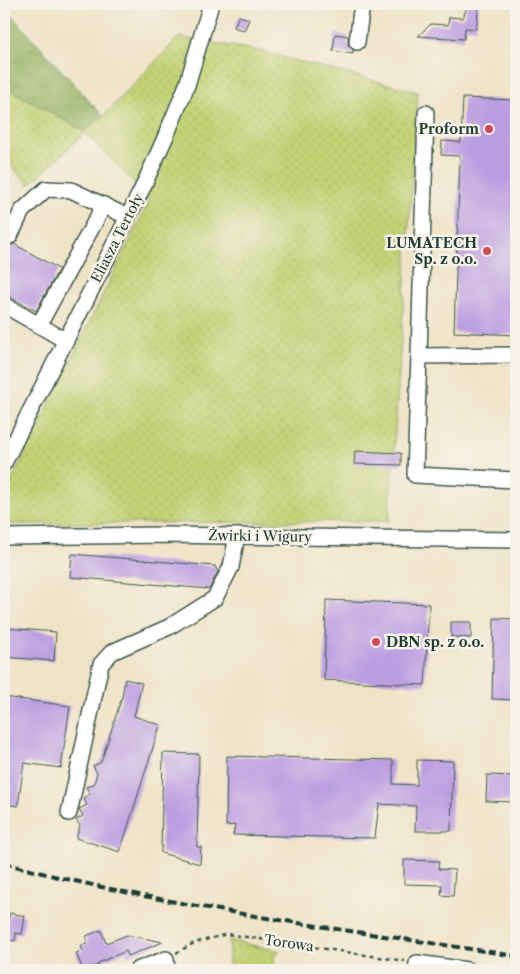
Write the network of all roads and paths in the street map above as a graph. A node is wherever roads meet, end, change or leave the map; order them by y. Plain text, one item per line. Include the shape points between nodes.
1 (211, 4) edge
2 (362, 4) edge
3 (357, 42) dead end
4 (426, 113) dead end
5 (104, 205) junction
6 (128, 216) junction
7 (10, 236) dead end
8 (4, 305) edge
9 (39, 324) junction
10 (66, 342) junction
11 (516, 355) edge
12 (419, 356) junction
13 (4, 463) edge
14 (516, 480) edge
15 (237, 536) junction
16 (4, 537) edge
17 (516, 540) edge
18 (69, 812) dead end
19 (167, 964) edge
20 (416, 967) edge
21 (137, 970) edge
22 (466, 970) edge

1 - 6 street, Eliasza Tertoły via 187,85
2 - 3 street
4 - 12 street
5 - 6 street
5 - 7 street via 71,190 46,189 22,211
5 - 9 street
6 - 10 street, Eliasza Tertoły
8 - 9 street
9 - 10 street
10 - 13 street, Eliasza Tertoły
11 - 12 street
12 - 14 street via 415,475
15 - 16 street, Żwirki i Wigury
15 - 17 street, Żwirki i Wigury
15 - 18 street via 231,567 215,598 168,627 112,652 101,664
19 - 20 path, Torowa via 194,943 227,934
19 - 21 street
20 - 22 street

